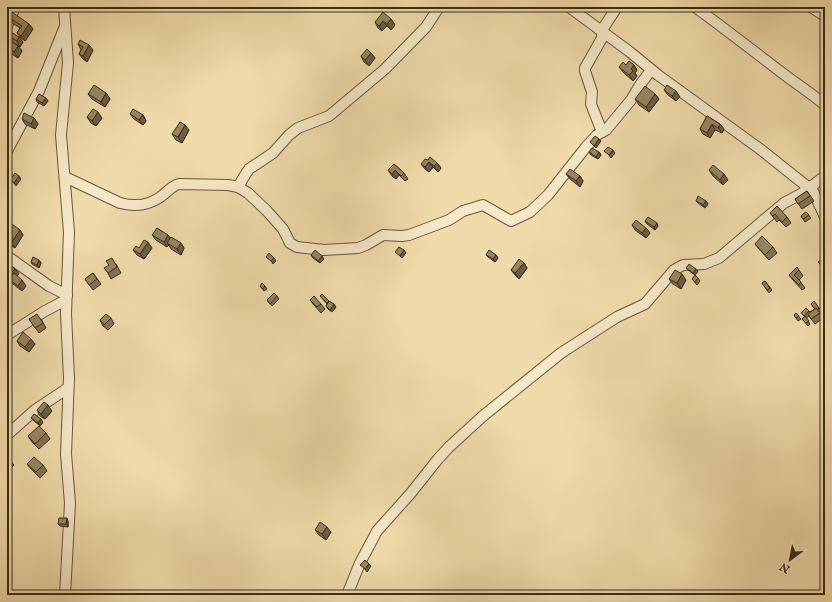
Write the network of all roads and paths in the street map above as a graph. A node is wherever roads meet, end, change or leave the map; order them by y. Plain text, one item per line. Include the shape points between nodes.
1 (15, 7) edge
2 (64, 7) edge
3 (439, 7) edge
4 (569, 7) edge
5 (617, 7) edge
6 (695, 7) edge
7 (811, 7) edge
8 (825, 16) edge
9 (65, 25) junction
10 (7, 26) edge
11 (602, 30) junction
12 (651, 70) junction
13 (825, 105) edge
14 (602, 132) junction
15 (7, 151) edge
16 (825, 176) edge
17 (65, 177) junction
18 (238, 187) junction
19 (810, 187) junction
20 (825, 217) edge
21 (7, 256) edge
22 (67, 297) junction
23 (9, 331) edge
24 (68, 388) junction
25 (7, 435) edge
26 (65, 595) edge
27 (347, 595) edge

1 - 10 street
2 - 9 street
3 - 18 street via 426,27 385,69 329,116 298,128 289,135 273,153 249,169
4 - 11 street
5 - 11 street
6 - 13 street
7 - 8 street
9 - 15 street via 39,91
9 - 17 street via 68,63 62,135
11 - 12 street
11 - 14 street via 602,38 585,71 592,92 591,104
12 - 14 street via 631,100
12 - 19 street
14 - 18 street via 586,147 548,195 525,215 511,221 487,206 478,206 435,226 409,235 383,235 358,248 324,250 297,247 290,243 268,211
16 - 19 street
17 - 18 street via 130,206 146,204 157,199 171,186 179,184
17 - 22 street via 69,232
19 - 20 street
19 - 27 street via 784,203 719,258 704,264 683,265 674,270 645,304 626,312 560,352 483,416 449,447 377,531
21 - 22 street
22 - 23 street
22 - 24 street
24 - 25 street via 35,410
24 - 26 street via 66,454 70,503

